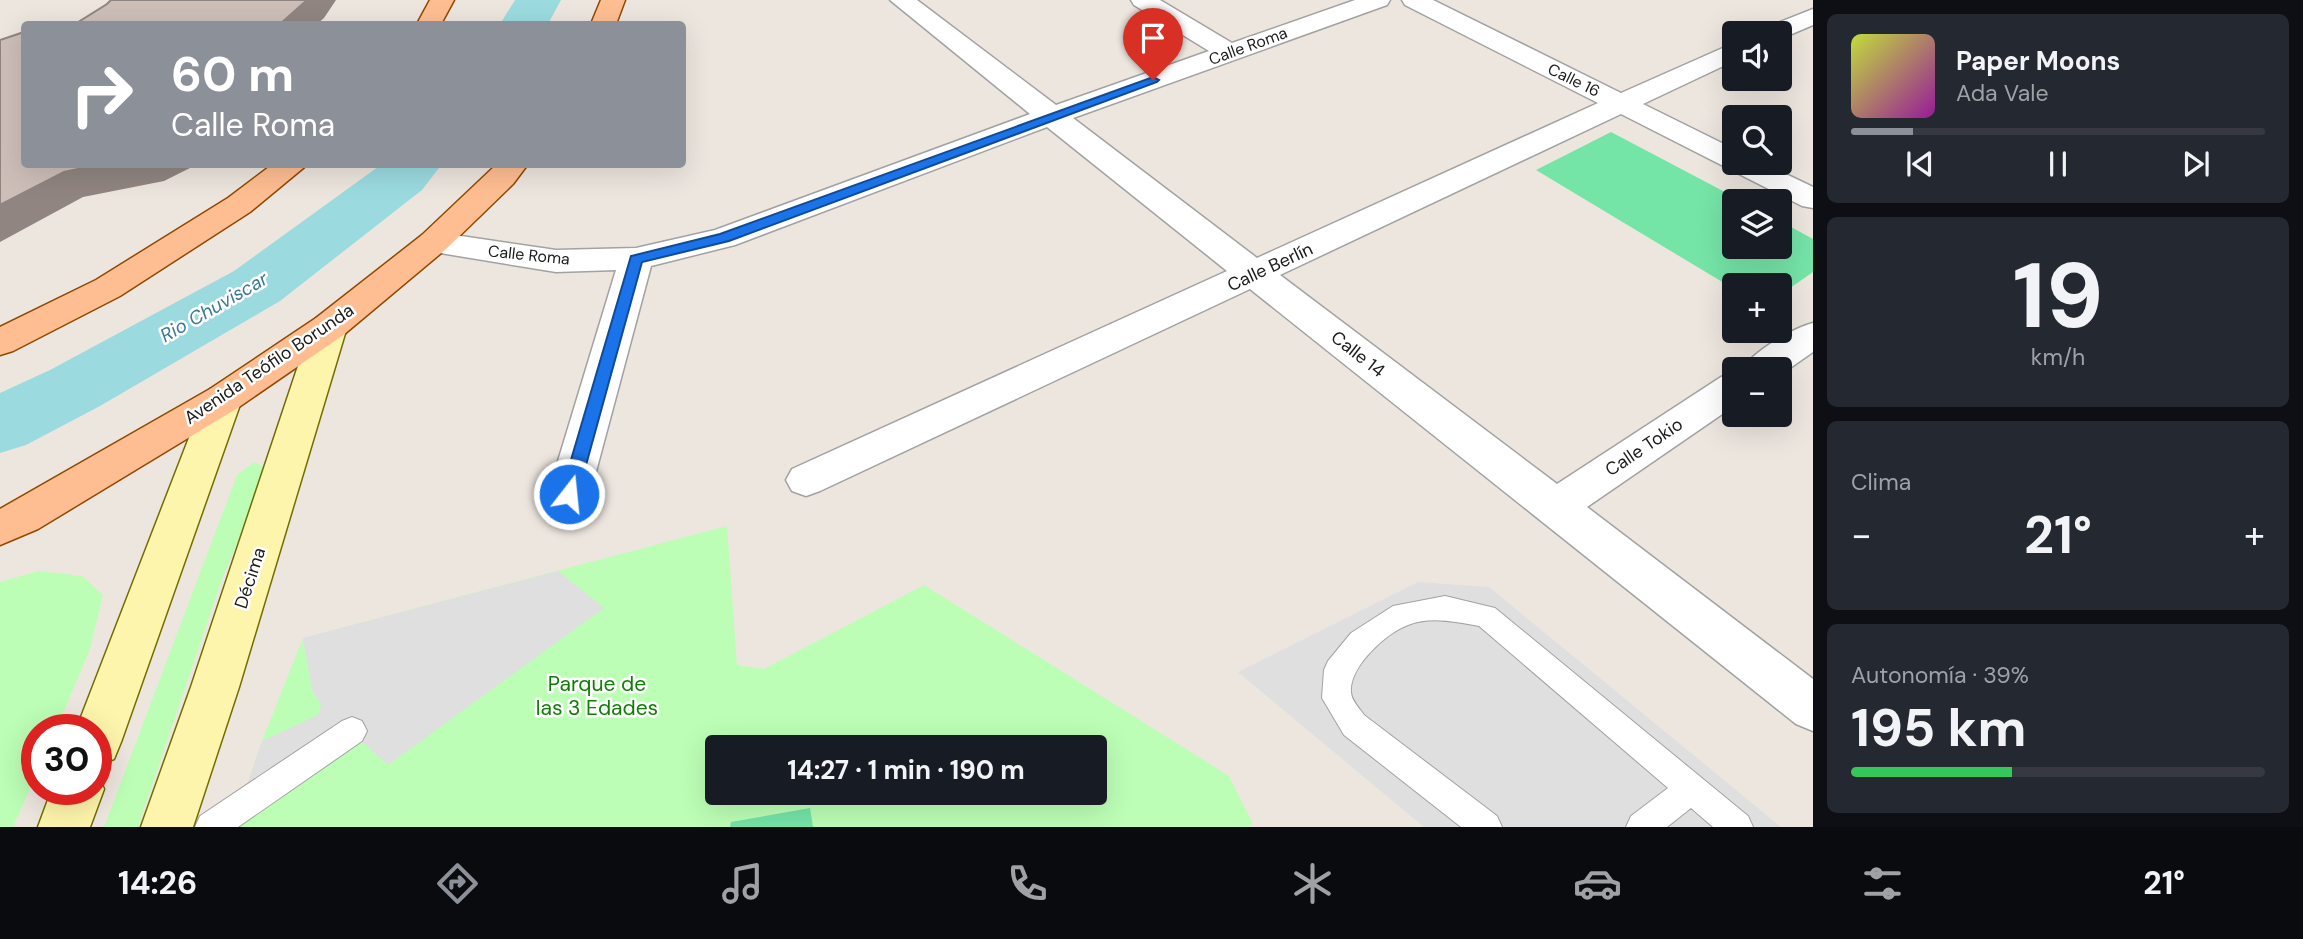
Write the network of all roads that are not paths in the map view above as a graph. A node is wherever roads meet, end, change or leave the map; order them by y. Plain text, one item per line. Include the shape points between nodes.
1 (442, 0) edge
2 (613, 0) edge
3 (902, 0) edge
4 (1143, 0) edge
5 (1378, 0) edge
6 (1414, 0) edge
7 (1813, 16) edge
8 (431, 21) edge
9 (605, 21) edge
10 (1792, 25) edge
11 (1230, 53) junction
12 (1722, 56) edge
13 (1619, 103) junction
14 (1051, 116) junction
15 (1722, 154) edge
16 (288, 168) edge
17 (510, 168) edge
18 (1764, 175) edge
19 (1813, 199) edge
20 (434, 242) junction
21 (636, 259) junction
22 (1255, 274) junction
23 (329, 327) junction
24 (1813, 335) edge
25 (0, 342) edge
26 (1780, 357) edge
27 (1722, 395) edge
28 (223, 399) junction
29 (806, 480) dead end
30 (569, 494) dead end
31 (1555, 507) junction
32 (8, 527) edge
33 (1813, 708) edge
34 (106, 714) edge
35 (352, 731) dead end
36 (1692, 789) junction
37 (72, 805) edge
38 (64, 827) edge
39 (167, 827) edge
40 (211, 827) edge
41 (1486, 827) edge
42 (1642, 827) edge
43 (1737, 827) edge

1 - 8 main road
2 - 9 main road
3 - 14 street, Calle 14
4 - 11 street
5 - 11 street, Calle Roma
6 - 13 street, Calle 16
7 - 10 street
11 - 14 street, Calle Roma
12 - 13 street, Calle Berlín
13 - 15 street, Calle 16
13 - 22 street, Calle Berlín
14 - 21 street, Calle Roma via 724,238
14 - 22 street, Calle 14
16 - 25 main road via 239,205 108,288
17 - 20 main road, Avenida Teófilo Borunda
18 - 19 street
20 - 21 street, Calle Roma via 556,261
20 - 23 main road, Avenida Teófilo Borunda
21 - 30 street
22 - 29 street, Calle Berlín
22 - 31 street, Calle 14
23 - 28 main road, Avenida Teófilo Borunda
23 - 39 street, Décima
24 - 26 street
27 - 31 street, Calle Tokio
28 - 32 main road, Avenida Teófilo Borunda
28 - 34 street
31 - 33 street, Calle 14
35 - 40 lane
36 - 41 lane via 1486,616 1445,608 1402,614 1361,642 1338,670 1336,698 1354,725
36 - 42 lane
36 - 43 lane
37 - 38 street

